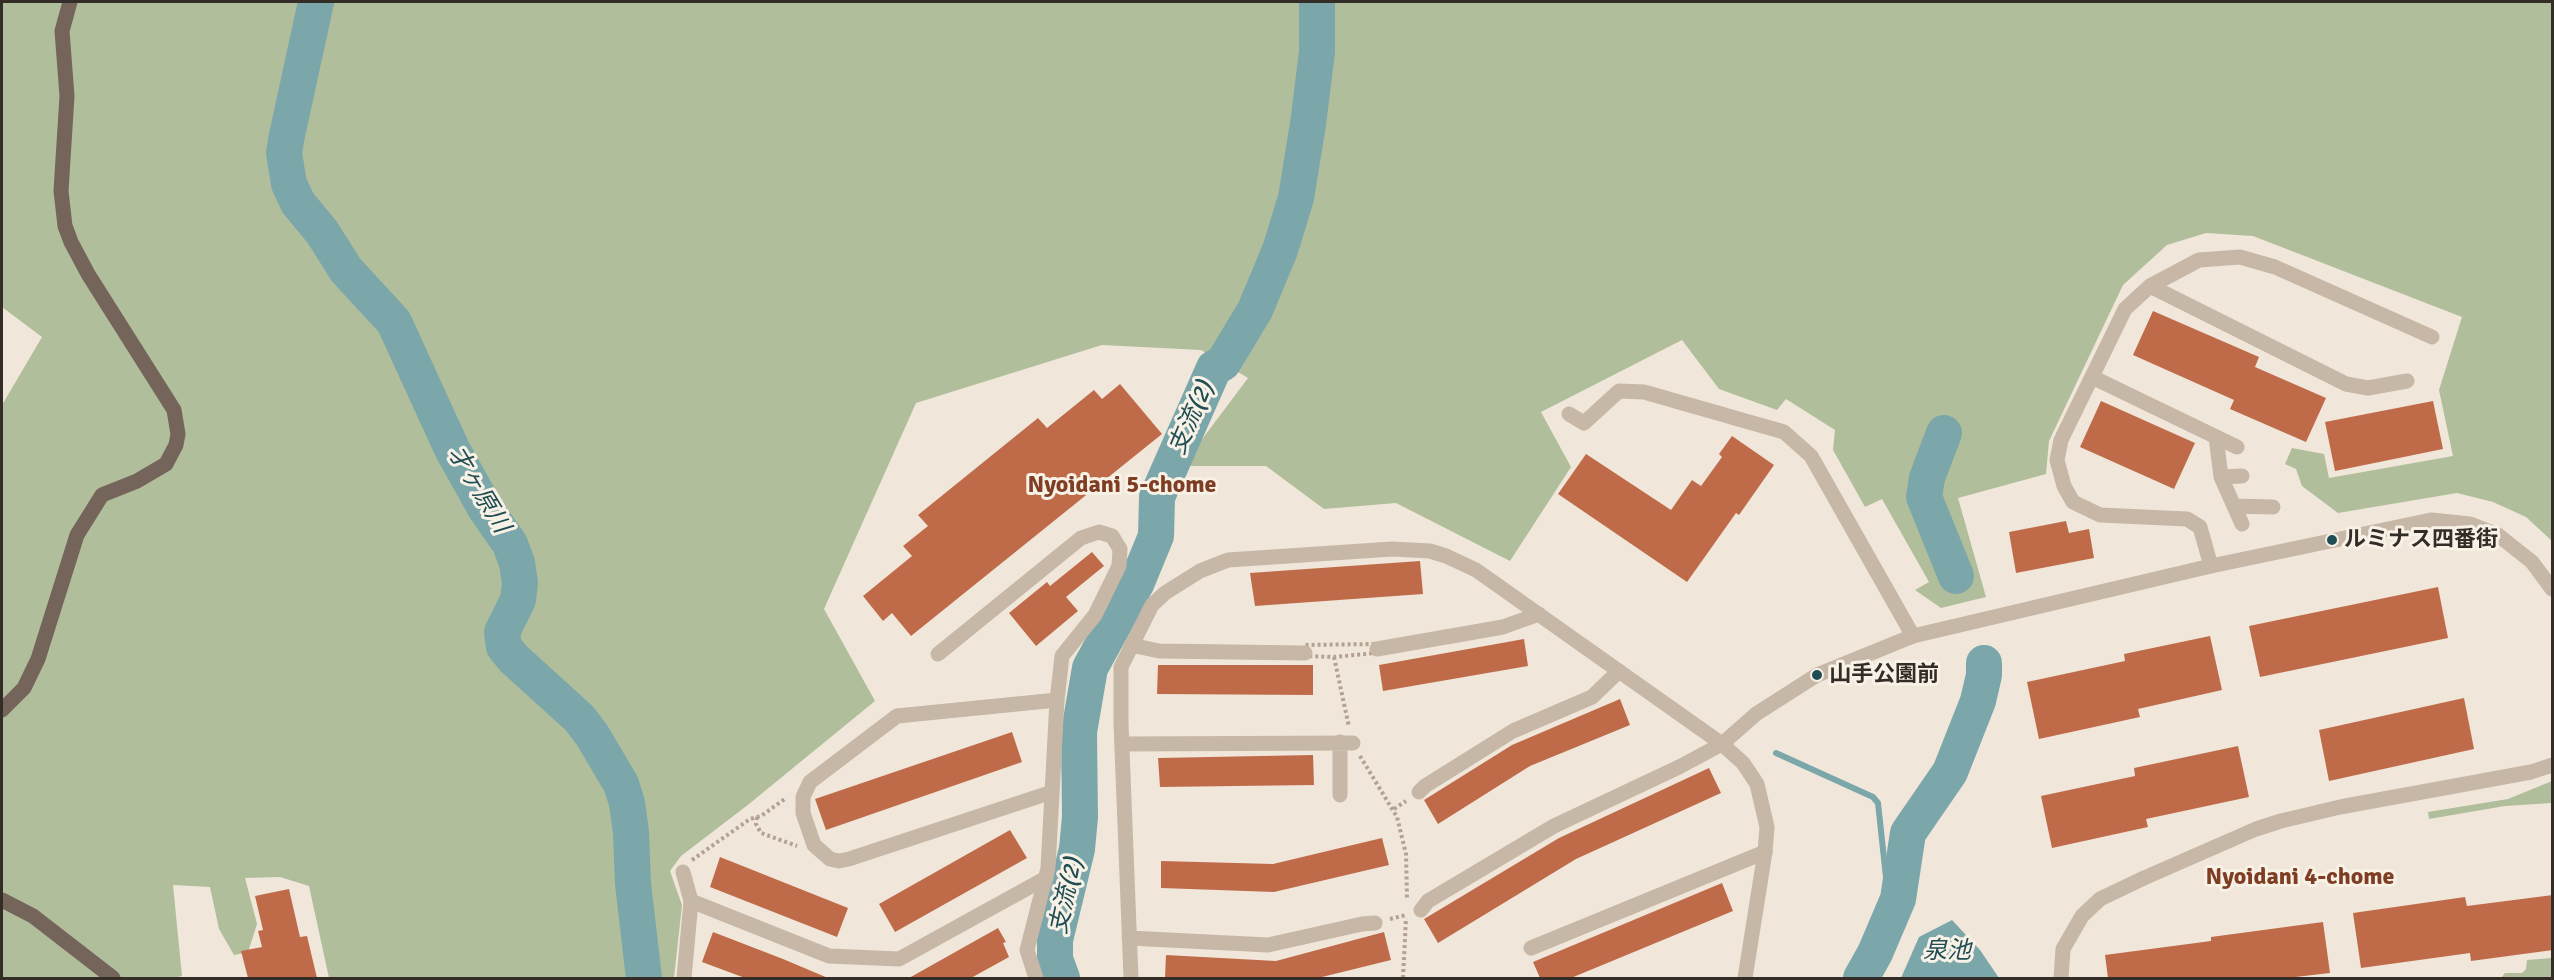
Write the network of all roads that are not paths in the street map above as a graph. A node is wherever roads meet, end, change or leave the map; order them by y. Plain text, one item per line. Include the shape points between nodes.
1 (70, 2) edge
2 (2150, 286) junction
3 (2432, 337) dead end
4 (2092, 378) junction
5 (2407, 381) dead end
6 (1569, 414) dead end
7 (2216, 437) junction
8 (2237, 447) dead end
9 (2242, 476) dead end
10 (2221, 477) junction
11 (2235, 506) junction
12 (2273, 507) dead end
13 (2242, 524) dead end
14 (2211, 566) junction
15 (2553, 590) edge
16 (1539, 614) junction
17 (1913, 636) junction
18 (1131, 645) junction
19 (1377, 649) road end
20 (1305, 653) road end
21 (938, 654) dead end
22 (1619, 671) junction
23 (1057, 700) junction
24 (2, 710) edge
25 (1122, 744) junction
26 (1722, 744) junction
27 (2553, 765) edge
28 (1052, 792) junction
29 (1419, 792) dead end
30 (1340, 795) dead end
31 (1766, 852) junction
32 (683, 872) road end
33 (1046, 878) junction
34 (2, 900) edge
35 (692, 901) junction
36 (1414, 912) road end
37 (1375, 923) road end
38 (1129, 938) junction
39 (1531, 948) dead end
40 (112, 978) edge
41 (684, 978) edge
42 (1036, 978) edge
43 (1131, 978) edge
44 (1745, 978) edge
45 (2061, 978) edge

1 - 24 main road via 62,31 67,96 61,191 66,226 88,274 174,410 178,434 166,464 102,495 77,536 38,659 24,688
2 - 3 street via 2199,260 2240,257 2275,267
2 - 4 street via 2126,309
2 - 5 street via 2346,384 2368,388
4 - 7 street
4 - 14 street via 2061,440 2057,460 2073,502 2100,515 2187,519 2200,527
6 - 17 street via 1584,423 1619,392 1644,392 1784,432 1811,456
7 - 8 street
7 - 10 street
9 - 10 street
10 - 11 street
11 - 12 street
11 - 13 street
14 - 15 street via 2443,520 2470,524 2498,535 2532,562
14 - 17 street
16 - 18 street via 1467,565 1430,551 1370,549 1239,559 1209,566 1165,593 1146,614
16 - 19 street via 1503,627
16 - 22 street
17 - 26 street via 1817,675 1756,714
18 - 20 street via 1159,651
18 - 25 street via 1121,667
21 - 23 street via 1081,538 1099,532 1112,536 1120,549 1119,566 1095,615 1062,656
22 - 26 street
22 - 29 street via 1592,697 1513,731
23 - 28 street
23 - 28 street via 897,716 810,782 802,813 814,845 830,859 839,861
25 - 30 street via 1346,743
25 - 38 street
26 - 31 street via 1743,763 1757,784 1767,827
26 - 36 street via 1554,826
27 - 45 street via 2340,807 2256,829 2100,899 2082,916 2063,949
28 - 33 street
31 - 39 street
31 - 44 street
32 - 35 street
33 - 35 street via 899,959 829,956
33 - 42 street via 1027,950
34 - 40 main road via 33,916
35 - 41 street
37 - 38 street via 1268,945
38 - 43 street

